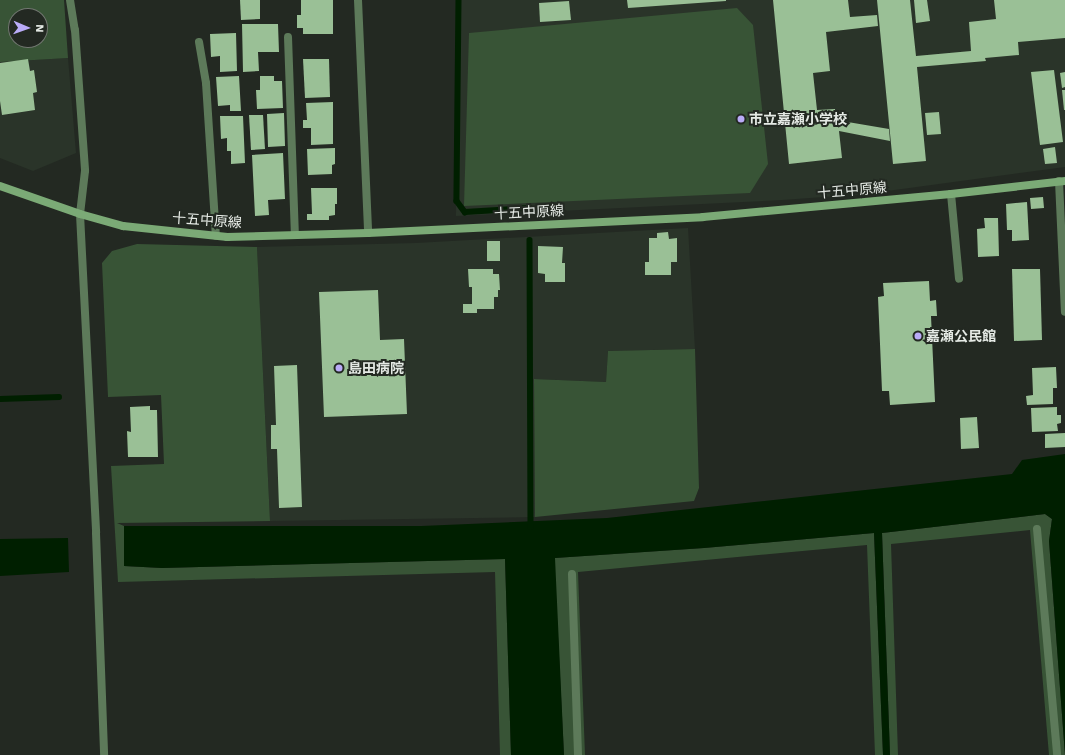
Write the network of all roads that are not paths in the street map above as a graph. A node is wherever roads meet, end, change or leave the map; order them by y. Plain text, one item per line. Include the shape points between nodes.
1 (70, 0) edge
2 (358, 0) edge
3 (288, 37) dead end
4 (199, 42) dead end
5 (1062, 181) edge
6 (0, 186) edge
7 (951, 194) junction
8 (80, 214) junction
9 (368, 233) junction
10 (295, 235) junction
11 (216, 236) junction
12 (959, 279) dead end
13 (1065, 312) edge
14 (1037, 529) dead end
15 (572, 574) dead end
16 (104, 755) edge
17 (578, 755) edge
18 (1057, 755) edge

1 - 8 street via 75,30 85,171
2 - 9 street
3 - 10 street
4 - 11 street via 206,83
5 - 7 main road, 十五中原線
5 - 13 street
6 - 8 main road, 十五中原線
7 - 9 main road, 十五中原線 via 703,217
7 - 12 street
8 - 11 main road, 十五中原線 via 123,226
8 - 16 street
9 - 10 main road, 十五中原線
10 - 11 main road, 十五中原線
14 - 18 street
15 - 17 street

